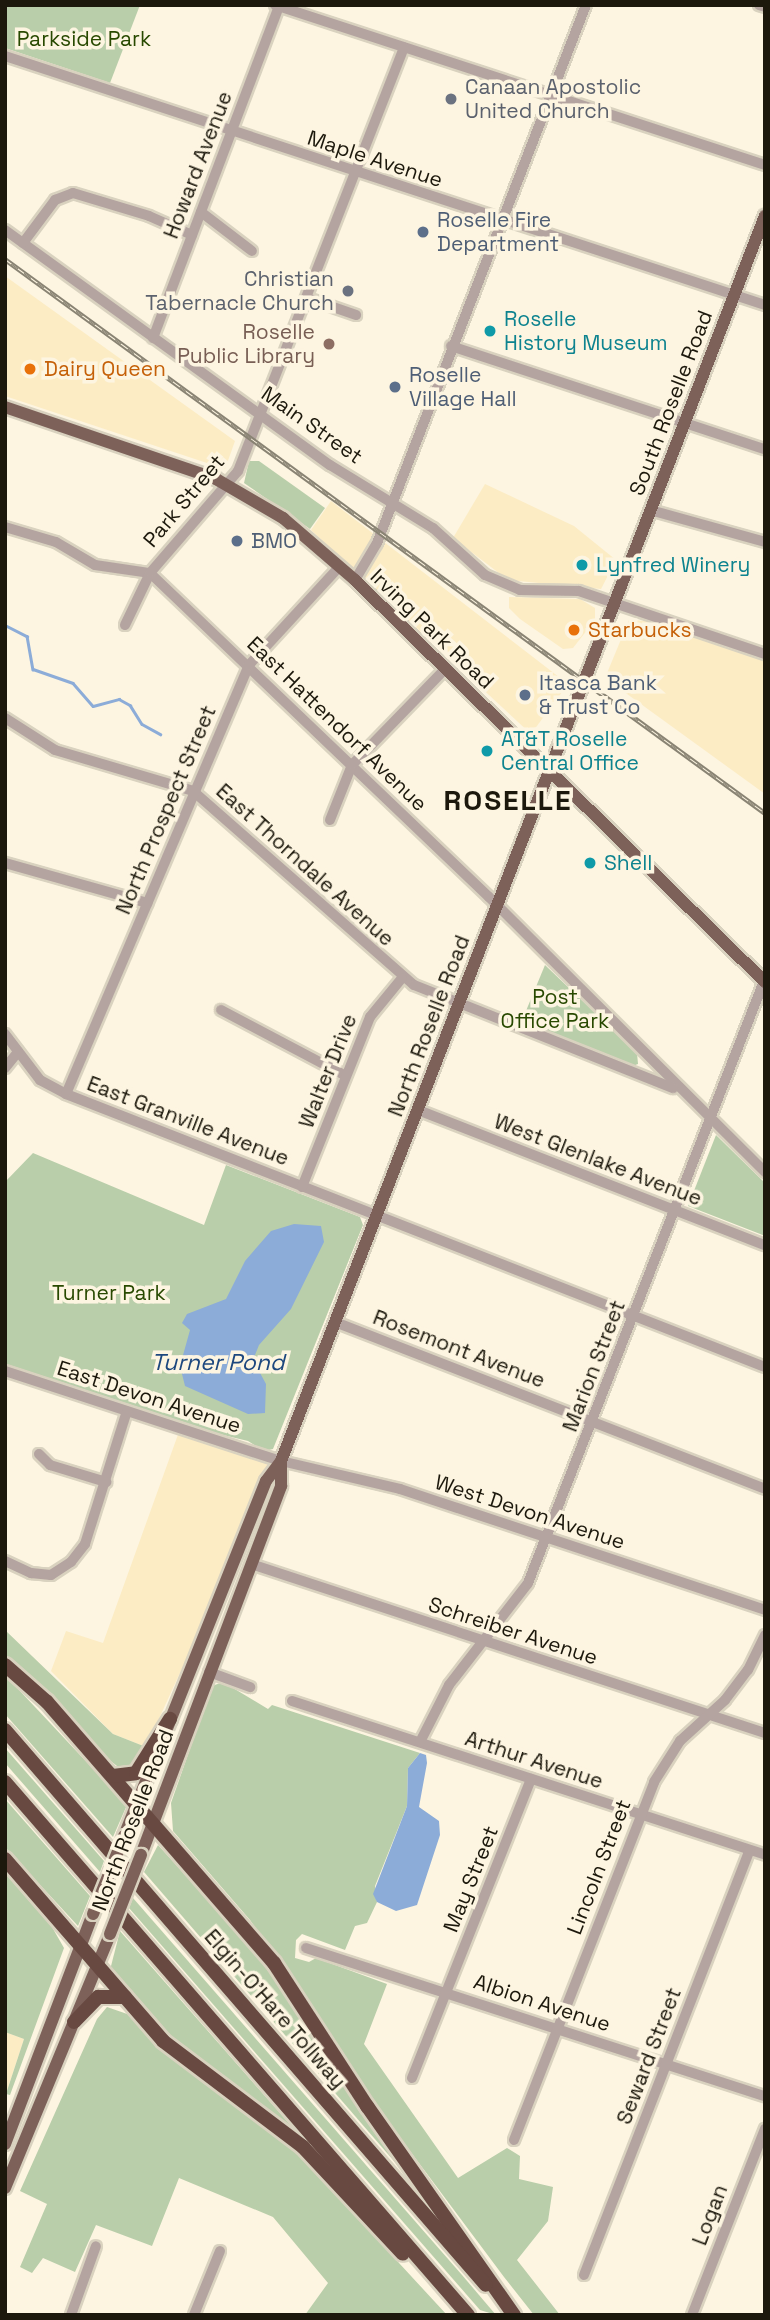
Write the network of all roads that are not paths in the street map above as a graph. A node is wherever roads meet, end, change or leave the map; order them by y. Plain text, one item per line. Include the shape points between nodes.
1 (586, 5) edge
2 (759, 5) edge
3 (277, 6) edge
4 (765, 7) edge
5 (404, 47) junction
6 (5, 56) edge
7 (552, 95) junction
8 (231, 133) junction
9 (765, 165) edge
10 (355, 173) junction
11 (201, 212) junction
12 (765, 216) edge
13 (499, 220) junction
14 (5, 230) edge
15 (192, 235) junction
16 (23, 243) junction
17 (252, 251) dead end
18 (734, 295) junction
19 (307, 298) junction
20 (765, 306) edge
21 (356, 315) dead end
22 (153, 338) junction
23 (451, 346) junction
24 (5, 407) edge
25 (262, 414) junction
26 (685, 422) junction
27 (765, 449) edge
28 (229, 485) junction
29 (393, 501) junction
30 (650, 510) junction
31 (5, 527) edge
32 (765, 542) edge
33 (340, 566) junction
34 (149, 573) junction
35 (355, 580) junction
36 (613, 605) junction
37 (125, 625) dead end
38 (765, 654) edge
39 (249, 665) junction
40 (445, 669) junction
41 (5, 718) edge
42 (352, 765) junction
43 (550, 769) junction
44 (193, 791) junction
45 (330, 820) dead end
46 (5, 863) edge
47 (147, 902) junction
48 (497, 905) junction
49 (402, 978) junction
50 (764, 981) edge
51 (459, 1004) junction
52 (221, 1010) dead end
53 (5, 1034) edge
54 (18, 1052) junction
55 (5, 1068) edge
56 (346, 1076) junction
57 (677, 1089) junction
58 (66, 1094) junction
59 (418, 1110) junction
60 (710, 1119) junction
61 (765, 1172) edge
62 (302, 1187) junction
63 (675, 1210) junction
64 (376, 1216) junction
65 (765, 1245) edge
66 (634, 1316) junction
67 (335, 1322) junction
68 (765, 1367) edge
69 (5, 1371) edge
70 (127, 1411) junction
71 (592, 1422) junction
72 (39, 1454) dead end
73 (281, 1461) junction
74 (106, 1482) junction
75 (765, 1489) edge
76 (547, 1538) junction
77 (5, 1561) edge
78 (251, 1564) junction
79 (765, 1610) edge
80 (765, 1635) edge
81 (484, 1642) junction
82 (5, 1665) edge
83 (209, 1672) junction
84 (250, 1687) dead end
85 (292, 1701) dead end
86 (707, 1714) junction
87 (170, 1720) junction
88 (5, 1730) edge
89 (765, 1733) edge
90 (420, 1742) junction
91 (113, 1776) junction
92 (531, 1779) junction
93 (5, 1782) edge
94 (136, 1804) junction
95 (640, 1814) junction
96 (153, 1822) junction
97 (750, 1850) junction
98 (765, 1855) edge
99 (5, 1859) edge
100 (80, 1947) junction
101 (306, 1948) dead end
102 (97, 1966) junction
103 (446, 1993) junction
104 (125, 1997) junction
105 (74, 2022) junction
106 (557, 2029) junction
107 (666, 2065) junction
108 (412, 2078) dead end
109 (765, 2096) edge
110 (765, 2129) edge
111 (514, 2140) dead end
112 (5, 2144) edge
113 (5, 2188) edge
114 (96, 2246) dead end
115 (219, 2250) dead end
116 (584, 2275) dead end
117 (435, 2277) junction
118 (71, 2315) edge
119 (194, 2315) edge
120 (468, 2315) edge
121 (513, 2315) edge
122 (692, 2315) edge

1 - 7 street
2 - 4 street
3 - 5 street
3 - 8 street, Howard Avenue
5 - 7 street
5 - 10 street, Park Street
6 - 8 street, Maple Avenue
7 - 9 street
7 - 13 street
8 - 10 street, Maple Avenue
8 - 11 street, Howard Avenue
10 - 13 street, Maple Avenue
10 - 19 street, Park Street
11 - 15 street, Howard Avenue
11 - 17 street
12 - 18 main road, South Roselle Road
13 - 18 street, Maple Avenue
13 - 23 street
14 - 16 street, Main Street
15 - 16 street via 73,193 55,200
15 - 22 street, Howard Avenue
16 - 22 street, Main Street
18 - 20 street, Maple Avenue
18 - 26 main road, South Roselle Road
19 - 21 street
19 - 25 street, Park Street
22 - 25 street, Main Street
23 - 26 street
23 - 29 street
24 - 28 main road, Irving Park Road
25 - 28 street, Park Street
25 - 29 street, Main Street via 330,465
26 - 27 street
26 - 30 main road, South Roselle Road
28 - 33 main road, Irving Park Road via 284,519
28 - 34 street, Park Street
29 - 35 street
29 - 36 street, Main Street via 433,528 466,562 503,585 520,590 564,588
30 - 32 street
30 - 36 main road, South Roselle Road
31 - 34 street via 56,542 95,565
33 - 35 main road, Irving Park Road
33 - 39 street, North Prospect Street
34 - 37 street, Park Street
34 - 39 street, East Hattendorf Avenue
35 - 40 main road, Irving Park Road
36 - 38 street, Main Street
36 - 43 main road, North Roselle Road
39 - 42 street, East Hattendorf Avenue
39 - 44 street, North Prospect Street
40 - 42 street
40 - 43 main road, Irving Park Road
41 - 44 street, East Thorndale Avenue via 55,750
42 - 45 street
42 - 48 street, East Hattendorf Avenue
43 - 48 main road, North Roselle Road
43 - 50 main road, Irving Park Road
44 - 47 street, North Prospect Street via 182,829
44 - 49 street, East Thorndale Avenue
46 - 47 street
47 - 58 street, North Prospect Street
48 - 51 main road, North Roselle Road
48 - 57 street, East Hattendorf Avenue
49 - 51 street, East Thorndale Avenue
49 - 56 street, Walter Drive via 374,1009
50 - 60 street, Marion Street
51 - 57 street, East Thorndale Avenue
51 - 59 main road, North Roselle Road
52 - 56 street
53 - 54 street, East Granville Avenue
54 - 55 street
54 - 58 street, East Granville Avenue via 40,1080
56 - 62 street, Walter Drive
57 - 60 street, East Hattendorf Avenue
58 - 62 street, East Granville Avenue
59 - 63 street, West Glenlake Avenue
59 - 64 main road, North Roselle Road
60 - 61 street, East Hattendorf Avenue
60 - 63 street, Marion Street
62 - 64 street, East Granville Avenue
63 - 65 street, West Glenlake Avenue
63 - 66 street, Marion Street
64 - 66 street, East Granville Avenue
64 - 67 main road, North Roselle Road
66 - 68 street, East Granville Avenue
66 - 71 street, Marion Street
67 - 71 street, Rosemont Avenue
67 - 73 main road, North Roselle Road
69 - 70 street, East Devon Avenue
70 - 73 street, East Devon Avenue
70 - 74 street
71 - 75 street, Rosemont Avenue
71 - 76 street, Marion Street
72 - 74 street via 50,1465
73 - 76 street, West Devon Avenue via 400,1489
73 - 78 main road, North Roselle Road via 281,1486
73 - 87 main road, North Roselle Road via 266,1481
74 - 77 street via 85,1544 71,1562 51,1574 31,1573
76 - 79 street, West Devon Avenue
76 - 81 street, Marion Street via 522,1594
78 - 81 street, Schreiber Avenue
78 - 83 main road, North Roselle Road
80 - 86 street, Lincoln Street via 748,1670 725,1700
81 - 86 street, Schreiber Avenue
81 - 90 street, Marion Street via 449,1685
82 - 91 highway via 29,1683
83 - 84 street
83 - 96 main road, North Roselle Road
85 - 90 street, Arthur Avenue
86 - 89 street, Schreiber Avenue
86 - 95 street, Lincoln Street via 680,1741
87 - 91 highway via 136,1773
87 - 94 main road, North Roselle Road
88 - 121 highway, Elgin-O'Hare Tollway
90 - 92 street, Arthur Avenue
91 - 94 highway
92 - 95 street, Arthur Avenue
92 - 103 street, May Street
93 - 117 highway
94 - 96 highway
94 - 100 main road, North Roselle Road, bridge
95 - 97 street, Arthur Avenue
95 - 106 street, Lincoln Street
96 - 102 main road, North Roselle Road, bridge
96 - 121 highway via 274,1963
97 - 98 street, Arthur Avenue
97 - 107 street, Seward Street
99 - 100 highway
100 - 102 highway
100 - 112 main road, North Roselle Road
101 - 103 street, Albion Avenue
102 - 104 highway
102 - 105 main road, North Roselle Road
103 - 106 street, Albion Avenue
103 - 108 street, May Street
104 - 105 highway via 98,1997
104 - 117 highway via 183,2058 303,2147 411,2263
105 - 113 main road, North Roselle Road
106 - 107 street, Albion Avenue
106 - 111 street, Lincoln Street
107 - 109 street, Albion Avenue
107 - 116 street, Seward Street
110 - 122 street, Logan
114 - 118 street
115 - 119 street
117 - 120 highway

